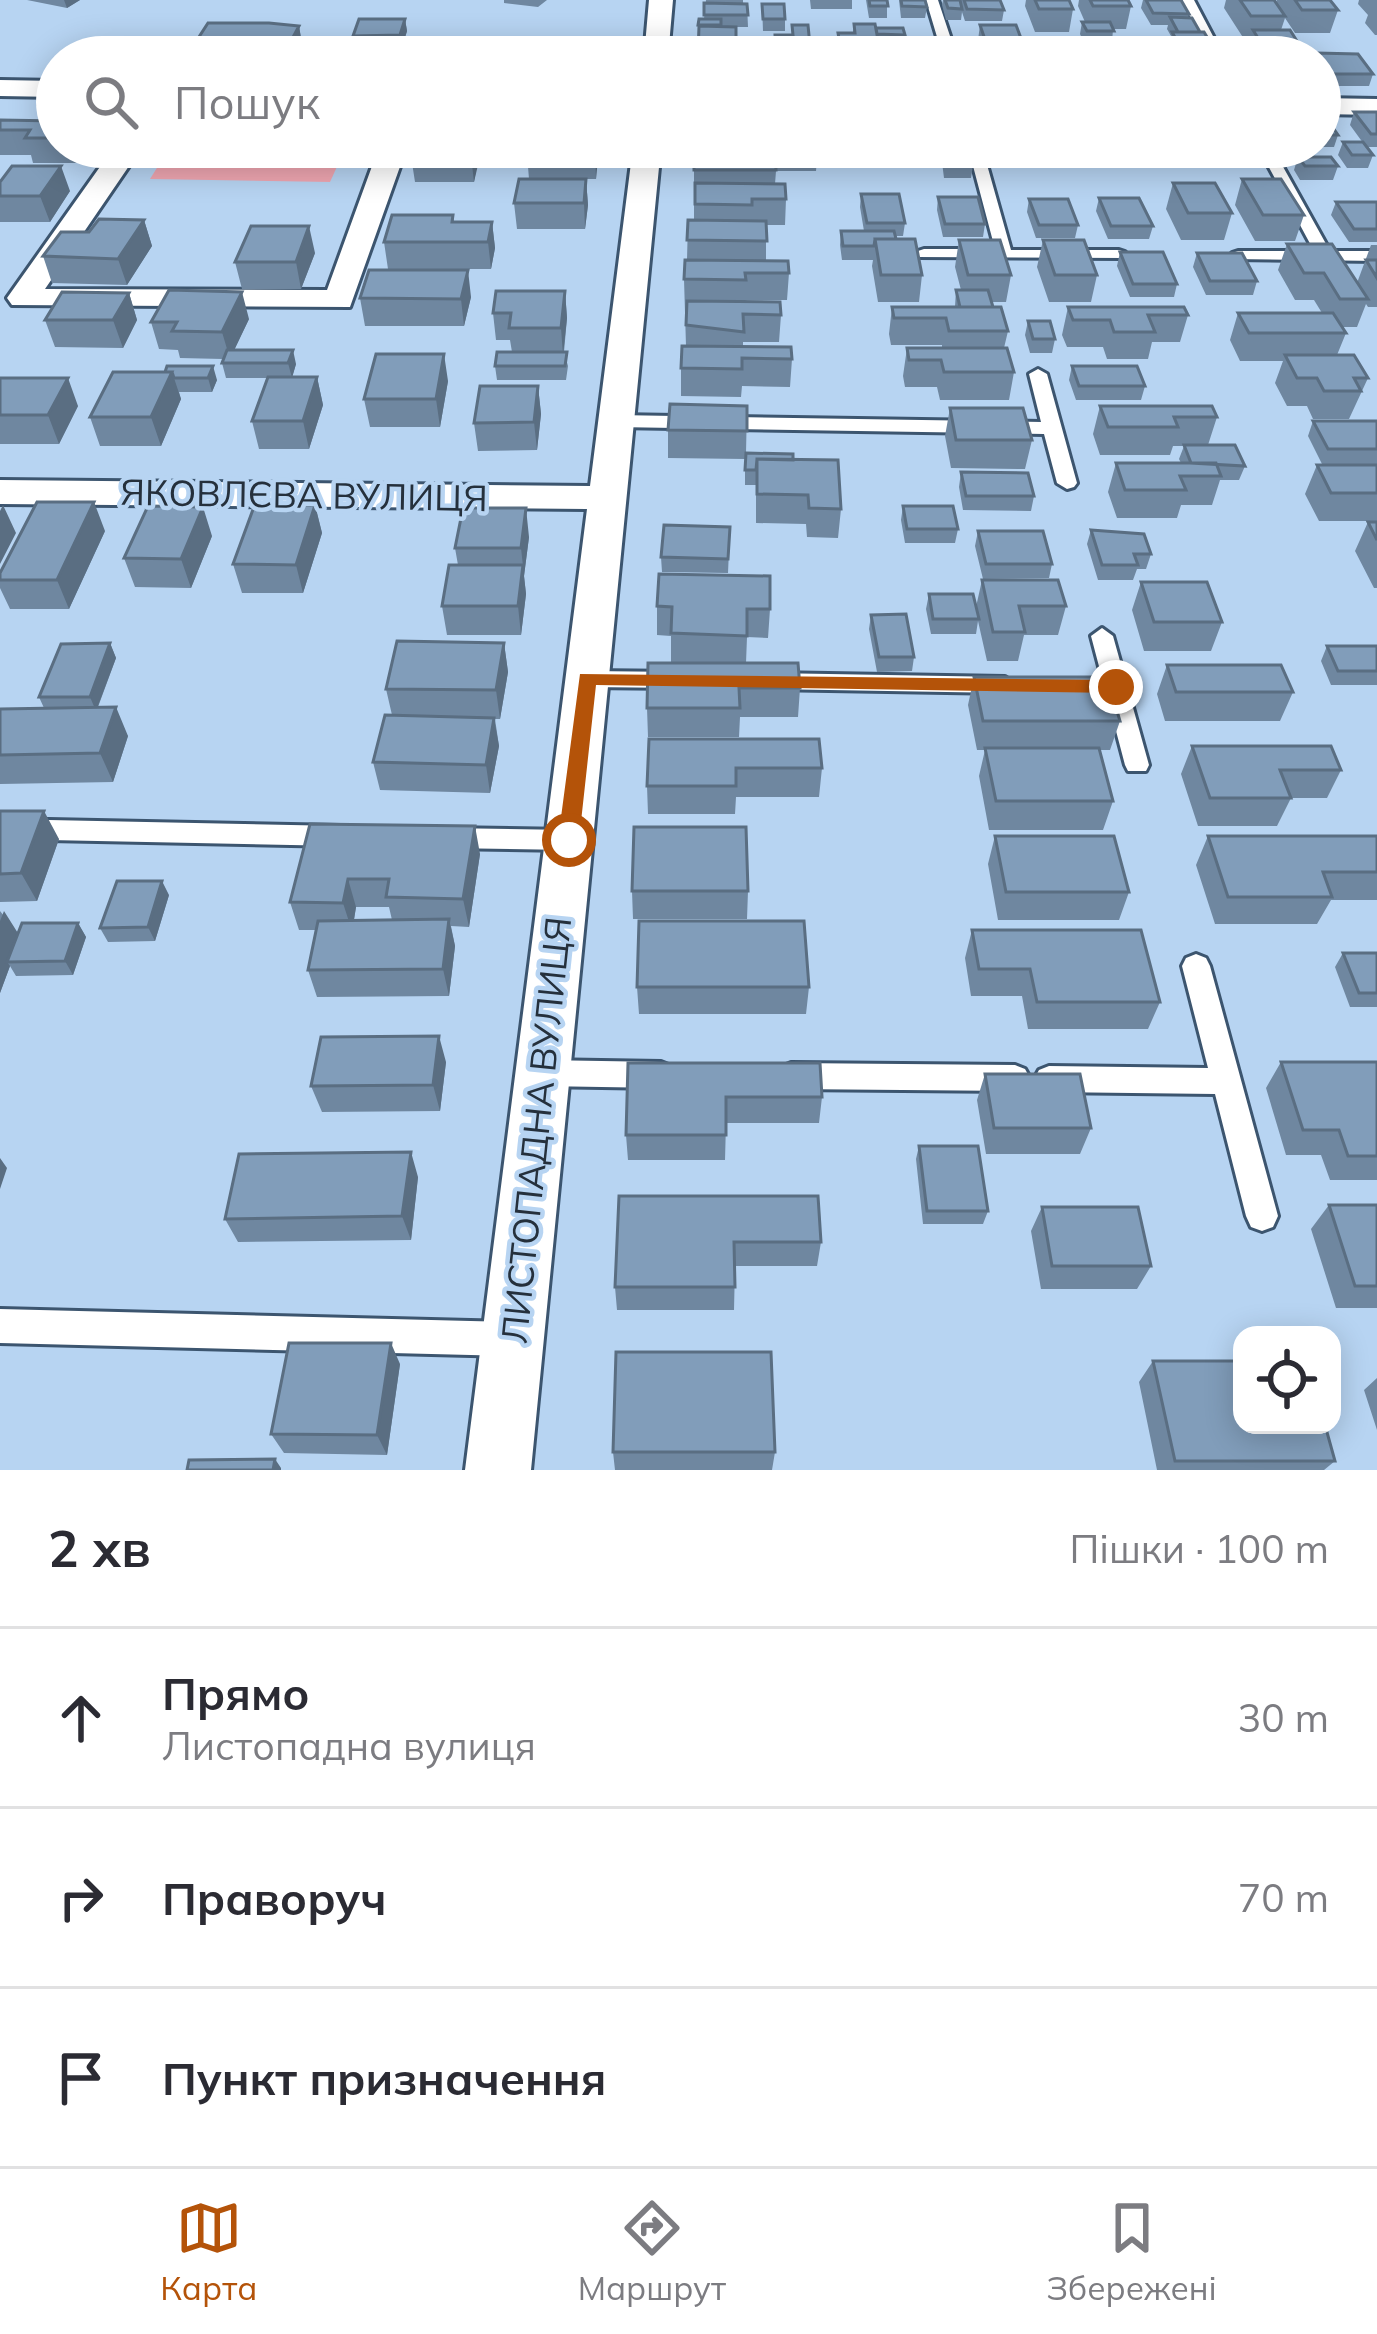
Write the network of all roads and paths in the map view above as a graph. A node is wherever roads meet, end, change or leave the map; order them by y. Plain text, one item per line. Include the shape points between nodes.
1 (662, 0) edge
2 (932, 0) edge
3 (1187, 0) edge
4 (658, 36) edge
5 (943, 36) edge
6 (1206, 36) edge
7 (0, 88) edge
8 (36, 89) edge
9 (1341, 106) edge
10 (1377, 107) edge
11 (113, 168) edge
12 (386, 168) edge
13 (645, 168) edge
14 (981, 168) edge
15 (1277, 168) edge
16 (923, 254) edge
17 (1004, 254) junction
18 (1119, 255) edge
19 (1238, 256) edge
20 (1325, 256) junction
21 (1377, 256) edge
22 (1038, 374) dead end
23 (616, 421) junction
24 (1052, 428) junction
25 (1067, 483) dead end
26 (0, 492) edge
27 (608, 498) junction
28 (1102, 636) dead end
29 (587, 679) junction
30 (702, 680) edge
31 (748, 681) edge
32 (1024, 685) edge
33 (1137, 765) dead end
34 (0, 829) edge
35 (379, 836) edge
36 (427, 837) edge
37 (569, 840) junction
38 (1196, 966) dead end
39 (542, 1073) junction
40 (684, 1075) edge
41 (755, 1076) edge
42 (1227, 1081) junction
43 (1262, 1216) dead end
44 (0, 1326) edge
45 (512, 1340) junction
46 (498, 1470) edge

1 - 4 street
2 - 5 lane
3 - 6 lane
7 - 8 street
9 - 10 street
11 - 12 street via 23,298 339,300
13 - 23 street, ЛИСТОПАДНА ВУЛИЦЯ
14 - 17 lane
15 - 20 lane
16 - 17 lane
17 - 18 lane
19 - 20 lane
20 - 21 lane
22 - 24 lane
23 - 24 lane
23 - 27 street, ЛИСТОПАДНА ВУЛИЦЯ
24 - 25 lane
26 - 27 street, ЯКОВЛЄВА ВУЛИЦЯ
27 - 29 street, ЛИСТОПАДНА ВУЛИЦЯ
28 - 33 lane via 1104,687
29 - 30 lane
29 - 37 street, ЛИСТОПАДНА ВУЛИЦЯ
31 - 32 lane
34 - 35 lane
36 - 37 lane
37 - 39 street, ЛИСТОПАДНА ВУЛИЦЯ
38 - 42 lane
39 - 40 lane
39 - 45 street, ЛИСТОПАДНА ВУЛИЦЯ
41 - 42 lane
42 - 43 lane
44 - 45 lane
45 - 46 street, ЛИСТОПАДНА ВУЛИЦЯ

